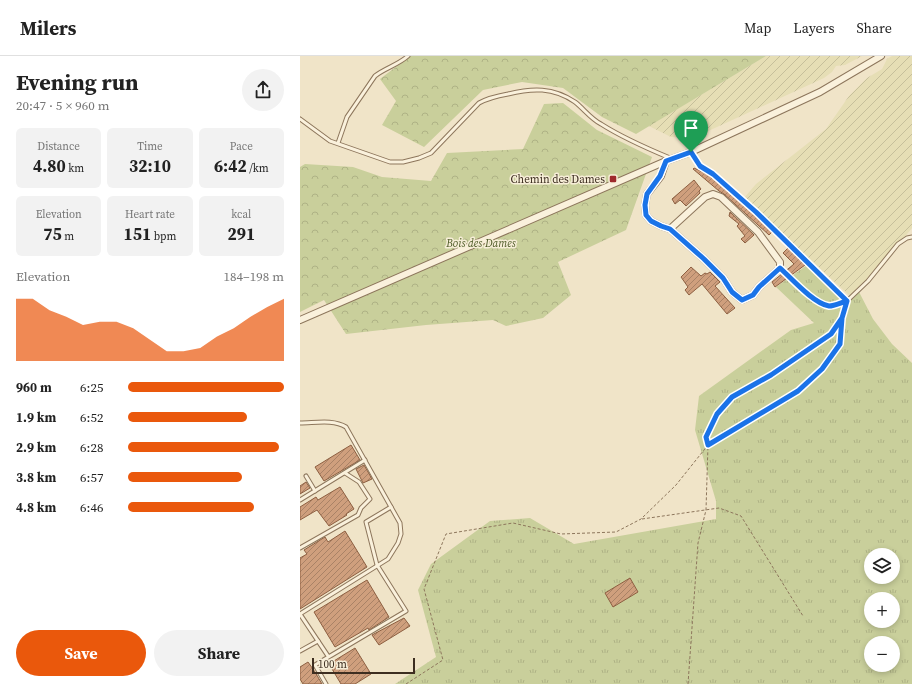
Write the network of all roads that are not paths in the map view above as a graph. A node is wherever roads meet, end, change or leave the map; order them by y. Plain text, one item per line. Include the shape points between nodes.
1 (408, 56) edge
2 (881, 56) edge
3 (300, 119) edge
4 (338, 144) junction
5 (668, 160) junction
6 (670, 229) junction
7 (912, 237) edge
8 (842, 318) road end
9 (300, 320) edge
10 (300, 423) edge
11 (365, 460) junction
12 (345, 472) junction
13 (306, 476) dead end
14 (315, 491) junction
15 (300, 500) edge
16 (391, 507) junction
17 (300, 548) edge
18 (377, 565) junction
19 (318, 641) junction
20 (300, 651) edge
21 (328, 656) junction
22 (326, 684) edge

1 - 4 lane via 375,76 347,117
2 - 5 street via 820,92 691,152
3 - 4 lane
4 - 5 lane via 390,162 419,158 430,154 479,103 488,98 526,90 543,90 562,95 576,103 598,123
5 - 6 street via 647,194 645,205 646,215 651,221
5 - 9 street
6 - 6 street via 705,197 713,194 720,197 758,232 780,262 780,268 753,295 742,300 704,259
7 - 8 lane via 898,244 868,281 847,301
10 - 11 lane via 340,423 346,427
11 - 12 lane
11 - 16 lane
12 - 14 lane
12 - 17 lane via 359,482 370,499 358,515
13 - 14 lane
14 - 15 lane
16 - 18 lane via 400,523 401,534 388,559
16 - 18 lane via 366,522
18 - 19 lane via 300,614
18 - 21 lane via 406,611
19 - 20 lane
19 - 21 lane
21 - 22 lane via 315,665

